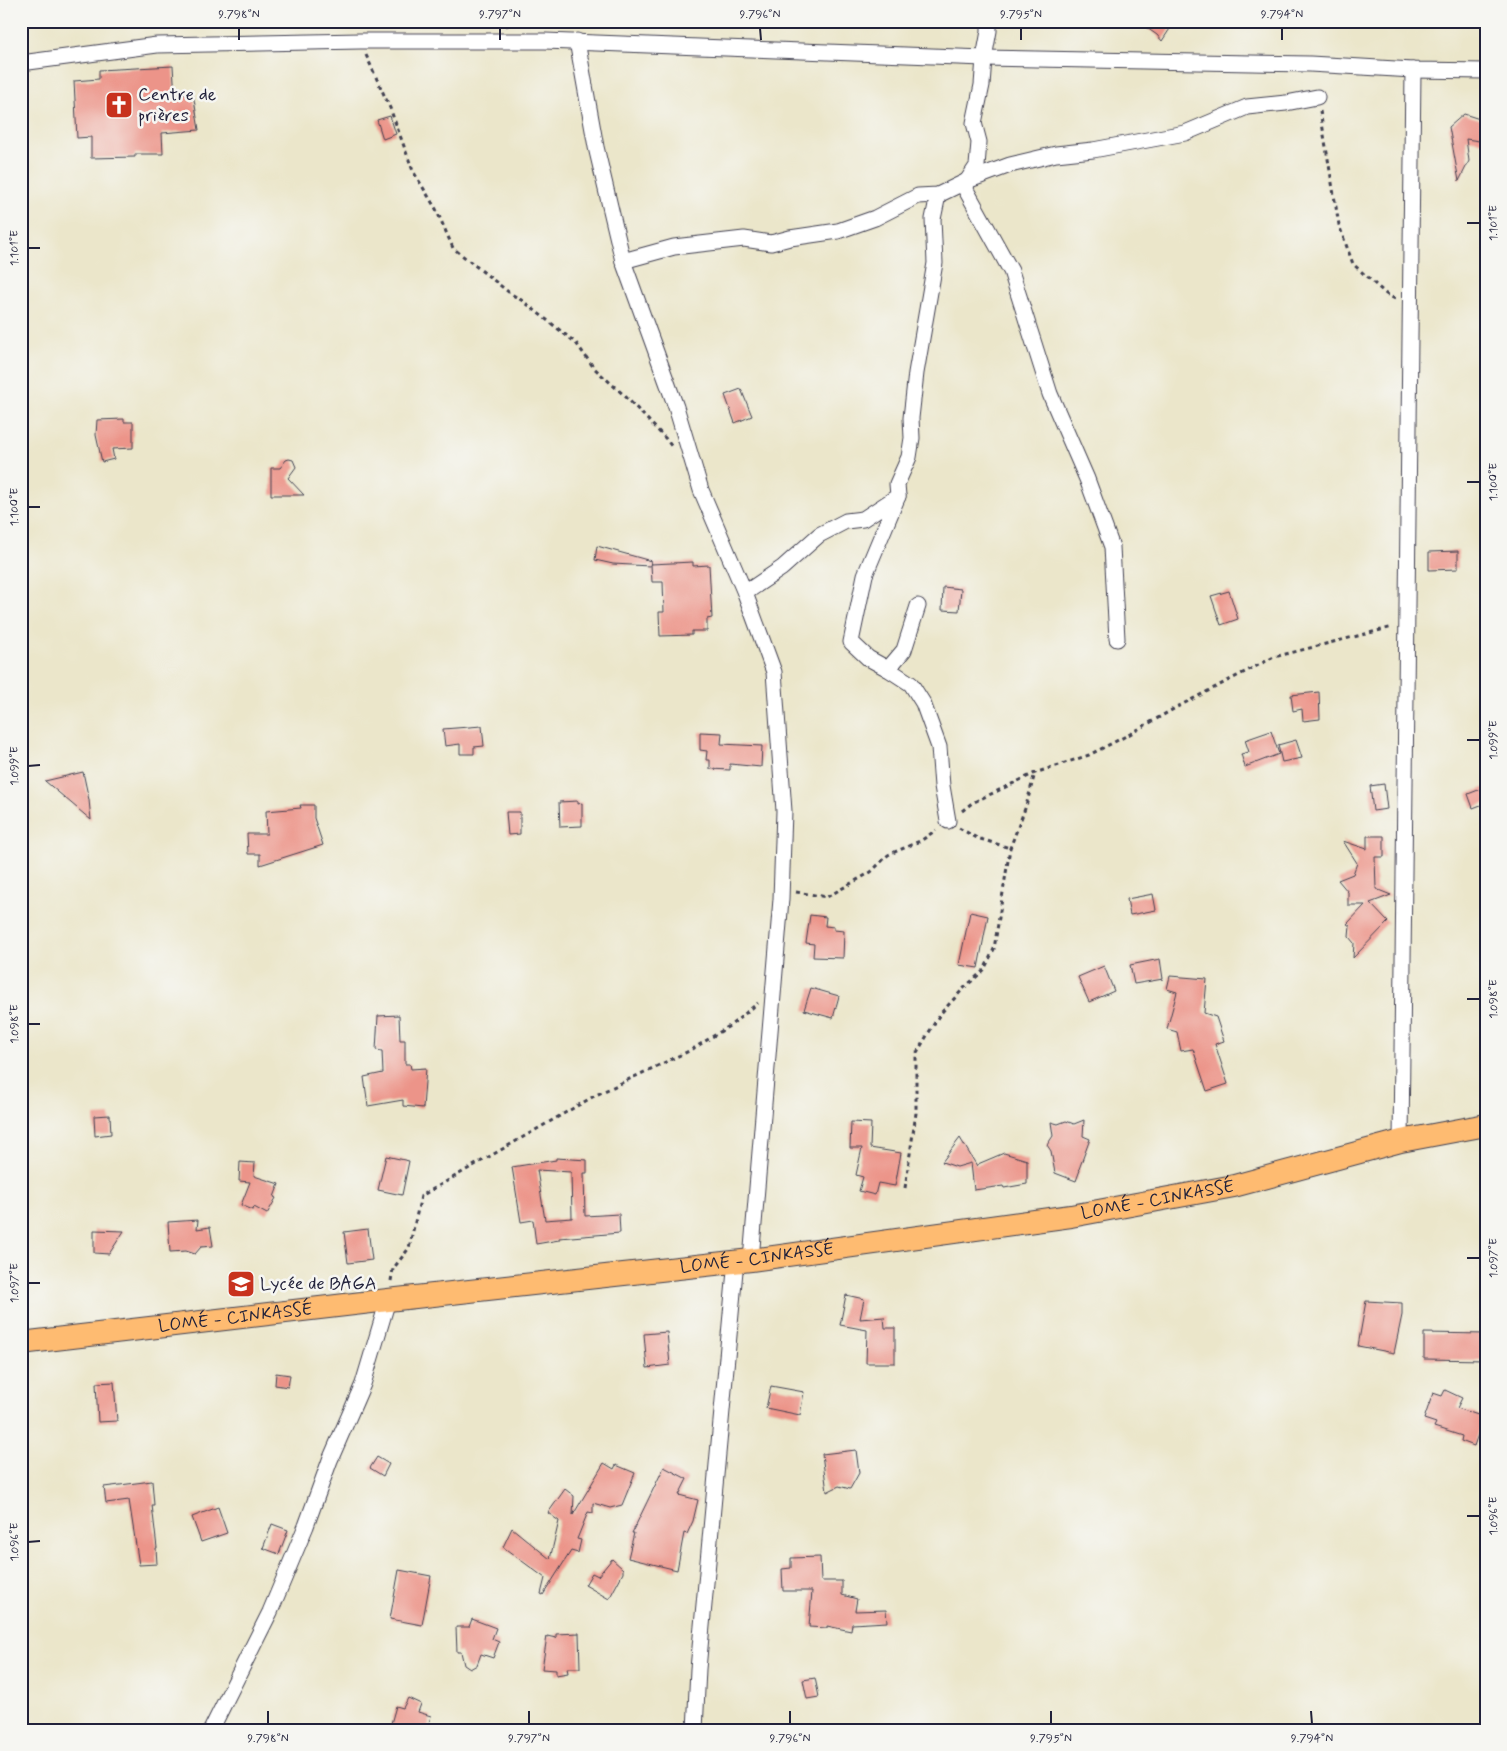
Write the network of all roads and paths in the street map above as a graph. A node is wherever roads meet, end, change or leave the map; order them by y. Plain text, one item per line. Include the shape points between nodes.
1 (989, 21) edge
2 (360, 41) junction
3 (577, 41) junction
4 (984, 58) junction
5 (21, 63) edge
6 (1413, 70) junction
7 (1486, 71) edge
8 (1317, 97) joint
9 (967, 181) junction
10 (938, 195) junction
11 (623, 261) junction
12 (1410, 311) junction
13 (676, 453) dead end
14 (898, 496) junction
15 (745, 594) junction
16 (918, 606) dead end
17 (1408, 624) junction
18 (1117, 639) dead end
19 (888, 668) junction
20 (1035, 773) junction
21 (948, 821) junction
22 (1010, 848) junction
23 (781, 899) junction
24 (774, 990) junction
25 (1486, 1124) edge
26 (1401, 1142) junction
27 (905, 1188) dead end
28 (743, 1260) junction
29 (388, 1300) junction
30 (21, 1343) edge
31 (211, 1730) edge
32 (695, 1730) edge

1 - 4 street
2 - 3 street
2 - 5 street via 156,44
2 - 13 path via 413,171 436,209 453,248 576,343 594,368 666,439
3 - 4 street
3 - 11 street via 596,147
4 - 6 street via 1310,64
4 - 9 street via 974,123 979,142 977,166
6 - 7 street
6 - 12 street
8 - 9 street via 1247,108 1185,133 1056,154 1010,165
8 - 12 path via 1339,225 1353,264
9 - 10 street
9 - 18 street via 966,190 1011,271 1050,394 1087,479 1112,548
10 - 11 street via 918,196 875,218 838,231 771,243 744,239 674,247
10 - 14 street via 933,219 935,263 916,373 912,438 909,457 897,484
11 - 15 street via 702,490
12 - 17 street
14 - 15 street via 863,520 846,521 819,535 782,568
14 - 19 street via 865,575 851,642 868,658
15 - 23 street via 774,672 784,810
16 - 19 street via 904,650
17 - 20 path via 1274,657 1089,755
17 - 26 street
19 - 21 street via 911,684 923,703 939,747
20 - 21 path via 972,803
20 - 22 path
21 - 22 path via 977,838
21 - 23 path via 922,840 888,855 871,872 827,898 796,892
22 - 27 path via 994,949 984,970 940,1014 916,1054 916,1114
23 - 24 street
24 - 28 street
24 - 29 path via 731,1025 691,1050 596,1095 421,1196 409,1248 393,1269
25 - 26 highway, LOMÉ - CINKASSÉ
26 - 28 highway, LOMÉ - CINKASSÉ via 1234,1186 1155,1202
28 - 29 highway, LOMÉ - CINKASSÉ
28 - 32 street via 698,1669
29 - 30 highway, LOMÉ - CINKASSÉ
29 - 31 street via 363,1384 306,1526 270,1612

